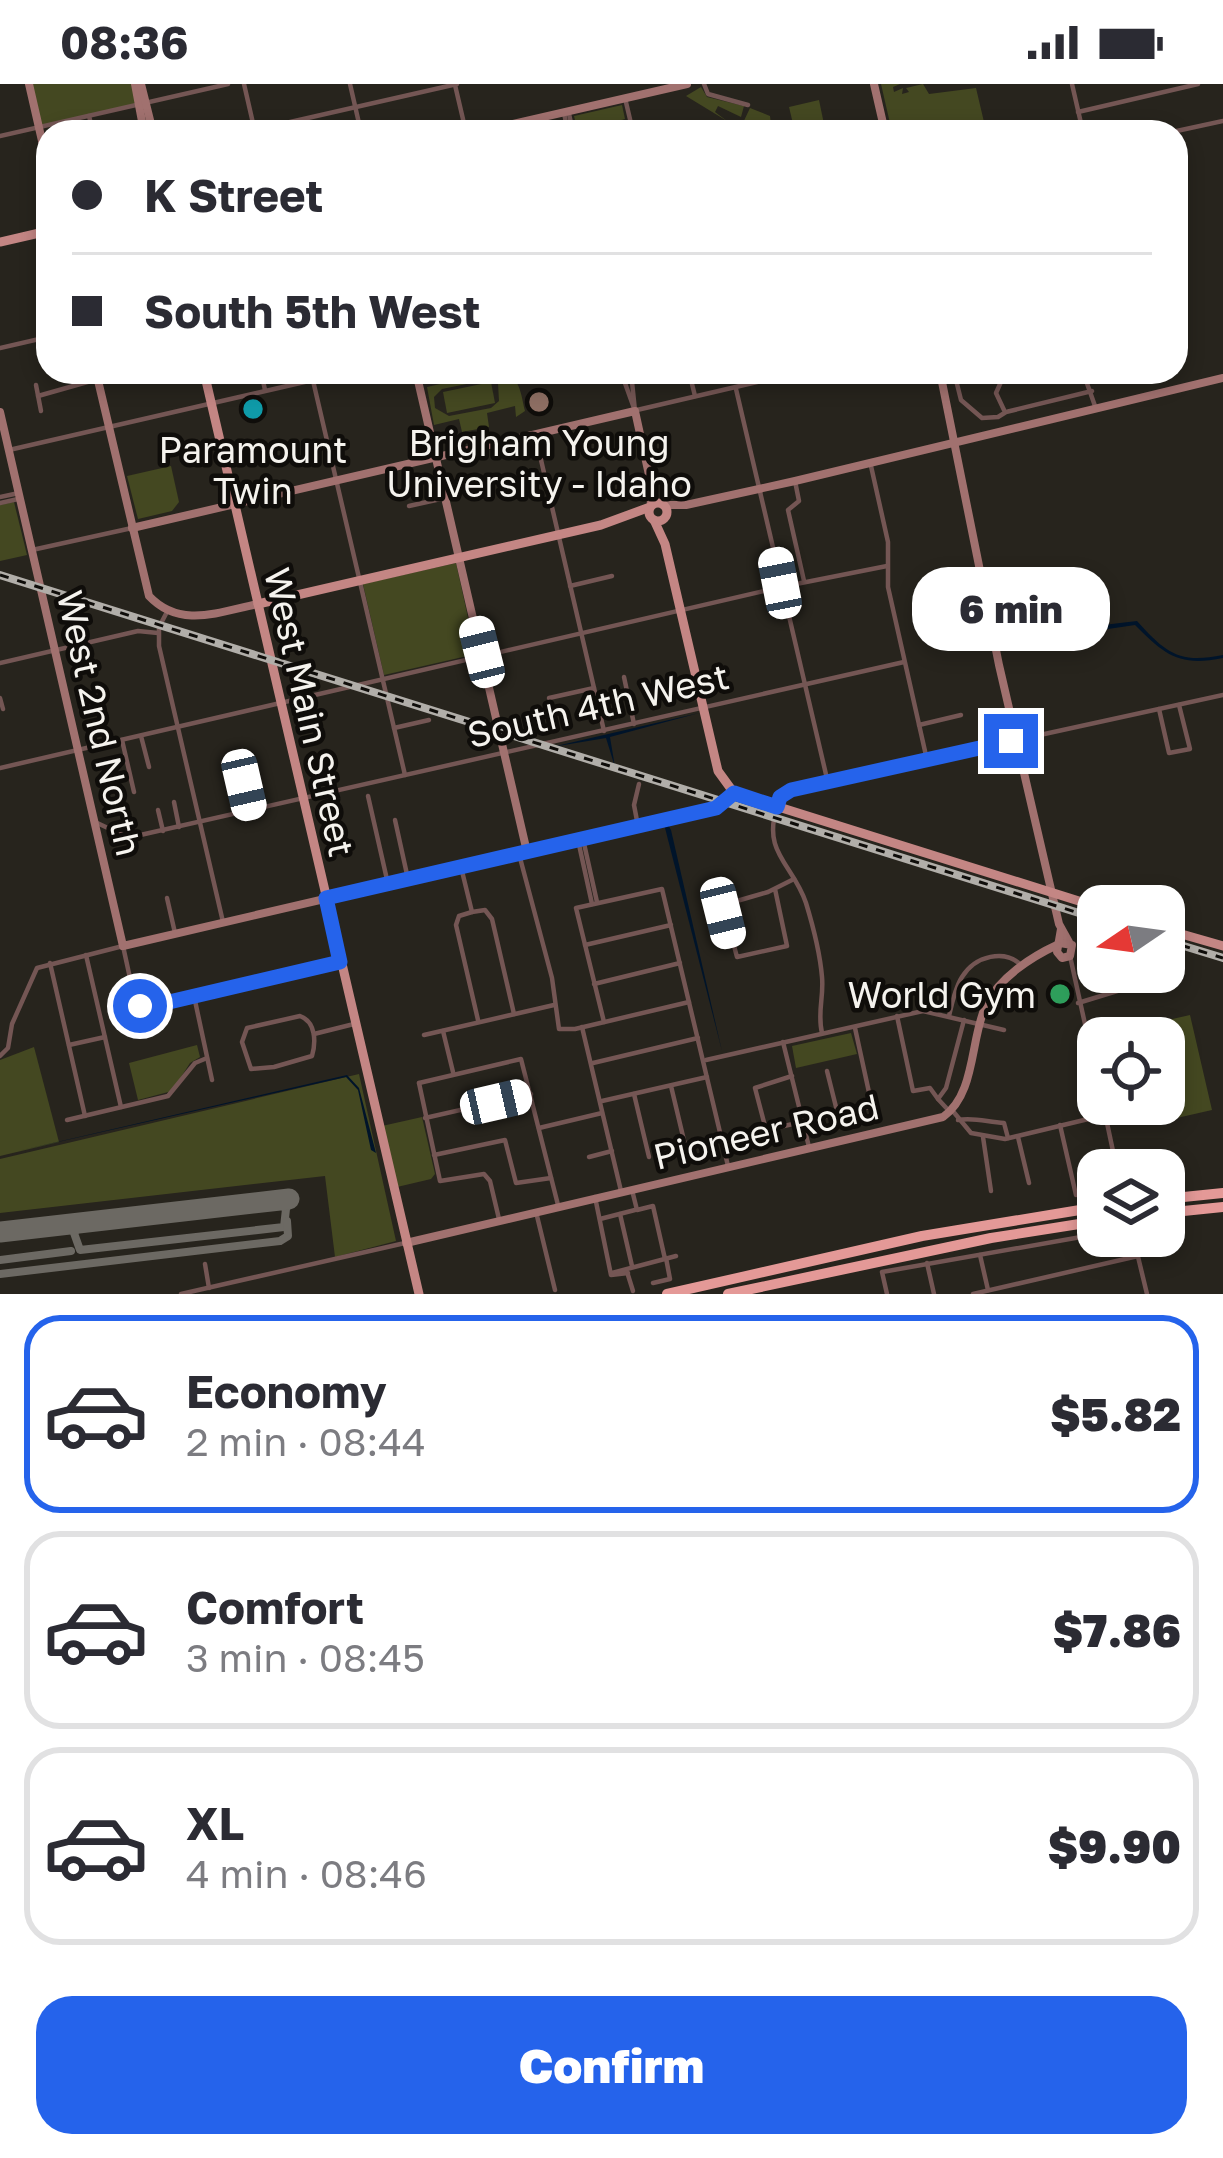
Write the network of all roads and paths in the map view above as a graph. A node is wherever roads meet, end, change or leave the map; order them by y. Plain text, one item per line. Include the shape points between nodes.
1 (29, 84) edge
2 (138, 84) edge
3 (228, 84) edge
4 (244, 84) edge
5 (350, 84) edge
6 (456, 84) edge
7 (687, 84) edge
8 (704, 84) edge
9 (874, 84) edge
10 (1072, 84) edge
11 (1198, 84) edge
12 (667, 86) edge
13 (625, 98) junction
14 (142, 104) junction
15 (748, 105) dead end
16 (356, 107) junction
17 (566, 112) junction
18 (1078, 112) junction
19 (89, 116) junction
20 (37, 120) edge
21 (71, 120) edge
22 (90, 120) edge
23 (145, 120) edge
24 (253, 120) edge
25 (299, 120) edge
26 (359, 120) edge
27 (464, 120) edge
28 (541, 120) edge
29 (568, 120) edge
30 (630, 120) edge
31 (882, 120) edge
32 (1080, 120) edge
33 (1223, 121) edge
34 (36, 128) edge
35 (1188, 129) edge
36 (0, 136) edge
37 (36, 234) edge
38 (0, 242) edge
39 (36, 340) edge
40 (0, 348) edge
41 (1223, 378) edge
42 (72, 384) edge
43 (99, 384) edge
44 (207, 384) edge
45 (264, 384) edge
46 (289, 384) edge
47 (314, 384) edge
48 (419, 384) edge
49 (626, 384) edge
50 (632, 384) edge
51 (692, 384) edge
52 (753, 384) edge
53 (942, 384) edge
54 (958, 384) edge
55 (1000, 384) edge
56 (1089, 384) edge
57 (36, 386) dead end
58 (736, 389) junction
59 (1092, 391) junction
60 (266, 392) junction
61 (38, 395) junction
62 (695, 398) junction
63 (211, 404) junction
64 (1096, 407) junction
65 (41, 411) dead end
66 (635, 411) junction
67 (0, 412) edge
68 (1006, 412) junction
69 (109, 428) junction
70 (535, 434) junction
71 (954, 442) junction
72 (9, 450) junction
73 (435, 457) junction
74 (870, 462) junction
75 (336, 480) junction
76 (795, 481) junction
77 (760, 489) junction
78 (20, 495) junction
79 (445, 498) junction
80 (0, 500) edge
81 (234, 504) junction
82 (409, 506) dead end
83 (658, 512) junction
84 (132, 528) junction
85 (558, 535) junction
86 (32, 550) junction
87 (458, 556) junction
88 (887, 566) junction
89 (613, 576) dead end
90 (360, 580) junction
91 (804, 582) junction
92 (570, 586) junction
93 (781, 586) junction
94 (1044, 599) junction
95 (258, 604) junction
96 (167, 610) junction
97 (682, 610) junction
98 (988, 613) junction
99 (158, 633) junction
100 (581, 635) junction
101 (56, 650) junction
102 (483, 658) junction
103 (904, 662) junction
104 (0, 663) edge
105 (624, 677) dead end
106 (382, 681) junction
107 (803, 685) junction
108 (594, 688) junction
109 (1223, 695) edge
110 (0, 698) edge
111 (549, 698) dead end
112 (281, 704) junction
113 (1179, 705) junction
114 (704, 708) junction
115 (3, 709) dead end
116 (1160, 709) junction
117 (962, 715) dead end
118 (429, 721) dead end
119 (634, 724) junction
120 (919, 725) junction
121 (178, 727) junction
122 (394, 728) junction
123 (604, 731) junction
124 (141, 736) junction
125 (122, 740) junction
126 (1017, 740) junction
127 (79, 750) junction
128 (505, 755) junction
129 (238, 759) dead end
130 (927, 760) junction
131 (149, 767) dead end
132 (0, 768) edge
133 (405, 778) junction
134 (828, 783) junction
135 (639, 784) dead end
136 (134, 792) dead end
137 (734, 793) junction
138 (368, 796) dead end
139 (303, 800) junction
140 (174, 802) dead end
141 (777, 807) junction
142 (158, 810) dead end
143 (250, 811) junction
144 (394, 820) dead end
145 (95, 821) junction
146 (200, 822) junction
147 (638, 826) junction
148 (179, 827) junction
149 (163, 831) junction
150 (580, 840) junction
151 (523, 853) junction
152 (1046, 866) junction
153 (461, 867) junction
154 (408, 879) junction
155 (794, 879) junction
156 (388, 884) junction
157 (1027, 885) junction
158 (775, 889) junction
159 (1053, 893) junction
160 (166, 898) dead end
161 (326, 898) junction
162 (1077, 900) edge
163 (595, 903) junction
164 (472, 912) junction
165 (223, 922) junction
166 (671, 925) junction
167 (1185, 932) edge
168 (175, 933) junction
169 (585, 945) junction
170 (123, 946) junction
171 (1223, 946) edge
172 (1059, 950) junction
173 (86, 954) junction
174 (340, 962) junction
175 (50, 963) junction
176 (680, 963) junction
177 (1022, 967) junction
178 (594, 984) junction
179 (1111, 993) edge
180 (194, 996) junction
181 (689, 1002) junction
182 (1078, 1003) junction
183 (554, 1005) junction
184 (514, 1014) junction
185 (897, 1016) junction
186 (949, 1016) junction
187 (1082, 1017) edge
188 (964, 1019) junction
189 (478, 1022) junction
190 (604, 1022) junction
191 (980, 1023) junction
192 (354, 1024) junction
193 (854, 1026) junction
194 (582, 1027) junction
195 (1004, 1030) dead end
196 (443, 1031) junction
197 (822, 1033) junction
198 (314, 1034) junction
199 (424, 1035) dead end
200 (105, 1037) junction
201 (698, 1038) junction
202 (784, 1042) junction
203 (69, 1046) junction
204 (0, 1056) edge
205 (207, 1058) junction
206 (703, 1061) junction
207 (591, 1063) junction
208 (827, 1071) dead end
209 (454, 1074) junction
210 (792, 1076) junction
211 (707, 1077) junction
212 (212, 1080) dead end
213 (671, 1086) junction
214 (532, 1094) junction
215 (634, 1094) junction
216 (938, 1099) junction
217 (600, 1102) junction
218 (121, 1107) junction
219 (951, 1111) junction
220 (602, 1112) junction
221 (85, 1115) junction
222 (838, 1115) junction
223 (425, 1118) junction
224 (67, 1120) dead end
225 (958, 1120) junction
226 (1077, 1121) edge
227 (803, 1124) junction
228 (1060, 1125) junction
229 (539, 1128) junction
230 (983, 1136) junction
231 (1018, 1137) junction
232 (1008, 1138) junction
233 (686, 1149) dead end
234 (809, 1149) junction
235 (612, 1151) junction
236 (434, 1155) junction
237 (589, 1157) dead end
238 (649, 1157) dead end
239 (728, 1166) junction
240 (551, 1178) junction
241 (1029, 1183) dead end
242 (627, 1190) junction
243 (991, 1191) dead end
244 (1223, 1191) edge
245 (1076, 1195) dead end
246 (1185, 1196) edge
247 (595, 1197) junction
248 (558, 1205) junction
249 (1223, 1207) edge
250 (536, 1210) junction
251 (637, 1210) junction
252 (1077, 1210) edge
253 (1185, 1211) edge
254 (620, 1214) junction
255 (499, 1219) junction
256 (600, 1219) junction
257 (1077, 1224) edge
258 (1077, 1237) edge
259 (405, 1243) junction
260 (980, 1253) junction
261 (676, 1256) dead end
262 (1134, 1257) edge
263 (1138, 1257) edge
264 (665, 1258) junction
265 (927, 1263) junction
266 (205, 1264) dead end
267 (629, 1270) junction
268 (653, 1283) dead end
269 (209, 1288) junction
270 (633, 1291) dead end
271 (988, 1291) junction
272 (198, 1292) edge
273 (554, 1292) edge
274 (181, 1294) edge
275 (416, 1294) edge
276 (667, 1294) edge
277 (728, 1294) edge
278 (887, 1294) edge
279 (934, 1294) edge
280 (973, 1294) edge
281 (1147, 1294) edge

1 - 20 street
2 - 14 street
3 - 14 street
4 - 24 street
5 - 16 street
6 - 16 street
6 - 27 street
7 - 12 street
8 - 15 street via 708,94
9 - 31 street
10 - 18 street
11 - 18 street
12 - 13 street
13 - 17 street
13 - 30 street
14 - 19 street
14 - 23 street
16 - 25 street
16 - 26 street
17 - 28 street
17 - 29 street
18 - 32 street
19 - 21 street
19 - 22 street
33 - 35 street
34 - 36 street
37 - 38 main road
39 - 40 street
41 - 64 street
42 - 61 street
43 - 69 street
44 - 63 main road, West Main Street
45 - 60 street
46 - 60 street
47 - 75 street
48 - 73 street
49 - 66 street
50 - 66 street
51 - 62 street
52 - 58 street
53 - 71 street
54 - 68 street via 965,408 982,418
55 - 68 street
56 - 59 street
57 - 61 street
58 - 62 street
58 - 77 street
59 - 64 street
59 - 68 street
60 - 63 street
61 - 65 street
62 - 66 street
63 - 69 street
63 - 81 main road, West Main Street
64 - 71 street
66 - 70 street
66 - 83 street
67 - 72 street, West 2nd North
69 - 72 street
69 - 84 street
70 - 73 street
70 - 85 street
71 - 74 street
71 - 98 street
72 - 78 street, West 2nd North
73 - 75 street
73 - 79 street
74 - 76 street
74 - 88 street
75 - 81 street
75 - 90 street
76 - 77 street
76 - 91 street via 799,501 788,510
77 - 83 street
77 - 93 street
78 - 80 street
78 - 86 street, West 2nd North
79 - 82 street
79 - 87 street
81 - 84 street
81 - 95 main road, West Main Street
83 - 85 main road
83 - 97 main road
84 - 86 street
84 - 96 street via 147,592
85 - 87 main road
85 - 92 street
86 - 101 street, West 2nd North
87 - 90 main road
87 - 102 street
88 - 91 street
88 - 103 street
89 - 92 street
90 - 95 main road
90 - 106 street
91 - 93 street
92 - 100 street
93 - 97 street
93 - 107 street
94 - 94 street via 1058,596 1063,623 1051,623
94 - 98 street
95 - 96 street via 199,617
95 - 112 main road, West Main Street
96 - 99 street
97 - 100 street
97 - 114 main road
98 - 126 street
99 - 101 street
99 - 121 street
100 - 102 street
100 - 108 street
101 - 104 street
101 - 127 street, West 2nd North
102 - 106 street
102 - 128 street
103 - 107 street, South 4th West
103 - 120 street
105 - 119 street
106 - 112 street
106 - 122 street
107 - 114 street, South 4th West
107 - 134 street
108 - 111 street
108 - 123 street
109 - 113 street
110 - 115 street
112 - 121 street
112 - 139 main road, West Main Street
113 - 116 street
113 - 116 street via 1190,749 1180,753 1169,753
114 - 119 street, South 4th West
114 - 137 main road via 718,771
116 - 126 street
117 - 120 street
118 - 122 street
119 - 123 street, South 4th West
120 - 130 street
121 - 124 street
121 - 146 street
122 - 133 street
123 - 128 street, South 4th West
124 - 125 street
124 - 131 street
125 - 127 street
125 - 136 street
126 - 130 street
126 - 152 street
127 - 132 street
127 - 145 street, West 2nd North
128 - 133 street, South 4th West
128 - 151 street
129 - 143 street
130 - 134 street
133 - 139 street, South 4th West
134 - 141 street via 787,792
135 - 147 street
137 - 141 main road
137 - 147 street via 716,808
138 - 156 street
139 - 143 street, South 4th West
139 - 161 main road, West Main Street
140 - 148 street
141 - 155 street via 773,841
141 - 157 main road
142 - 149 street
143 - 146 street, South 4th West
144 - 154 street
145 - 149 street, South 4th West via 125,836
145 - 170 street, West 2nd North
146 - 148 street, South 4th West
146 - 165 street
147 - 150 street
148 - 149 street, South 4th West
150 - 151 street
150 - 163 street
151 - 153 street
151 - 183 street
152 - 157 street via 1042,880
152 - 159 street
153 - 154 street
153 - 164 street
154 - 156 street
155 - 158 street
155 - 197 street via 822,973
156 - 161 street
157 - 159 main road
158 - 158 street via 723,905 737,957 787,946
159 - 162 main road
159 - 172 street
160 - 168 street
161 - 165 street
161 - 174 main road, West Main Street
163 - 166 street via 662,889
163 - 169 street via 576,908
164 - 184 street via 491,916
164 - 189 street via 456,926
165 - 168 street
166 - 169 street
166 - 176 street
167 - 171 main road
168 - 170 street
169 - 178 street
170 - 173 street
170 - 180 street, West 2nd North via 140,1006
172 - 177 street
172 - 182 street
173 - 175 street
173 - 200 street
174 - 180 street
174 - 192 main road, West Main Street
175 - 203 street
175 - 204 street via 35,971
176 - 178 street
176 - 181 street
177 - 186 street via 1010,957 977,961 958,982
177 - 191 street via 997,988
178 - 190 street
179 - 182 street
180 - 205 street
181 - 190 street
181 - 201 street
182 - 187 street
183 - 184 street
183 - 194 street via 560,1031
184 - 189 street
185 - 186 street
185 - 193 street
185 - 216 street via 913,1091 930,1088
186 - 188 street
188 - 191 street
188 - 216 street
189 - 196 street
190 - 194 street
191 - 195 street
191 - 219 street
192 - 198 street
192 - 259 main road, West Main Street
193 - 197 street
193 - 222 street via 871,1105
194 - 207 street
196 - 199 street
196 - 209 street
197 - 202 street
198 - 198 street via 305,1060 249,1067 242,1036 250,1027 300,1016
200 - 203 street
200 - 218 street
201 - 206 street
201 - 207 street
202 - 206 street
202 - 210 street
203 - 221 street
205 - 212 street
205 - 218 street via 175,1093
206 - 211 street
207 - 217 street
208 - 222 street
209 - 214 street via 520,1058
209 - 223 street via 418,1082
210 - 227 street
210 - 227 street via 754,1092 764,1128
211 - 213 street
211 - 239 street
213 - 215 street
213 - 233 street
214 - 223 street
214 - 229 street
215 - 217 street
215 - 238 street
216 - 219 street
217 - 220 street
218 - 221 street
219 - 225 street
219 - 234 street, Pioneer Road
220 - 229 street
220 - 235 street
221 - 224 street
222 - 227 street
223 - 236 street
225 - 230 street
225 - 232 street via 1004,1123
226 - 228 street
227 - 234 street
228 - 231 street
228 - 245 street
229 - 240 street
230 - 232 street
230 - 243 street
231 - 232 street
231 - 241 street
234 - 239 street, Pioneer Road
235 - 237 street
235 - 242 street
236 - 240 street via 503,1139 519,1185
236 - 255 street via 440,1181 484,1174
239 - 242 street, Pioneer Road
240 - 248 street
242 - 247 street, Pioneer Road
242 - 251 street
244 - 246 highway
247 - 248 street, Pioneer Road
247 - 256 street
248 - 250 street, Pioneer Road
249 - 253 highway
250 - 255 street, Pioneer Road
250 - 273 street
251 - 254 street
251 - 264 street via 652,1206
252 - 276 highway
254 - 256 street
254 - 267 street
255 - 259 street, Pioneer Road
256 - 267 street via 612,1275
257 - 277 highway
258 - 260 street
259 - 269 street
259 - 275 main road, West Main Street
260 - 265 street
260 - 271 street
261 - 264 street
262 - 271 street
263 - 281 street
264 - 267 street
264 - 268 street via 670,1279
265 - 278 street via 882,1272
265 - 279 street
266 - 269 street
267 - 270 street
269 - 272 street
271 - 280 street
272 - 274 street

